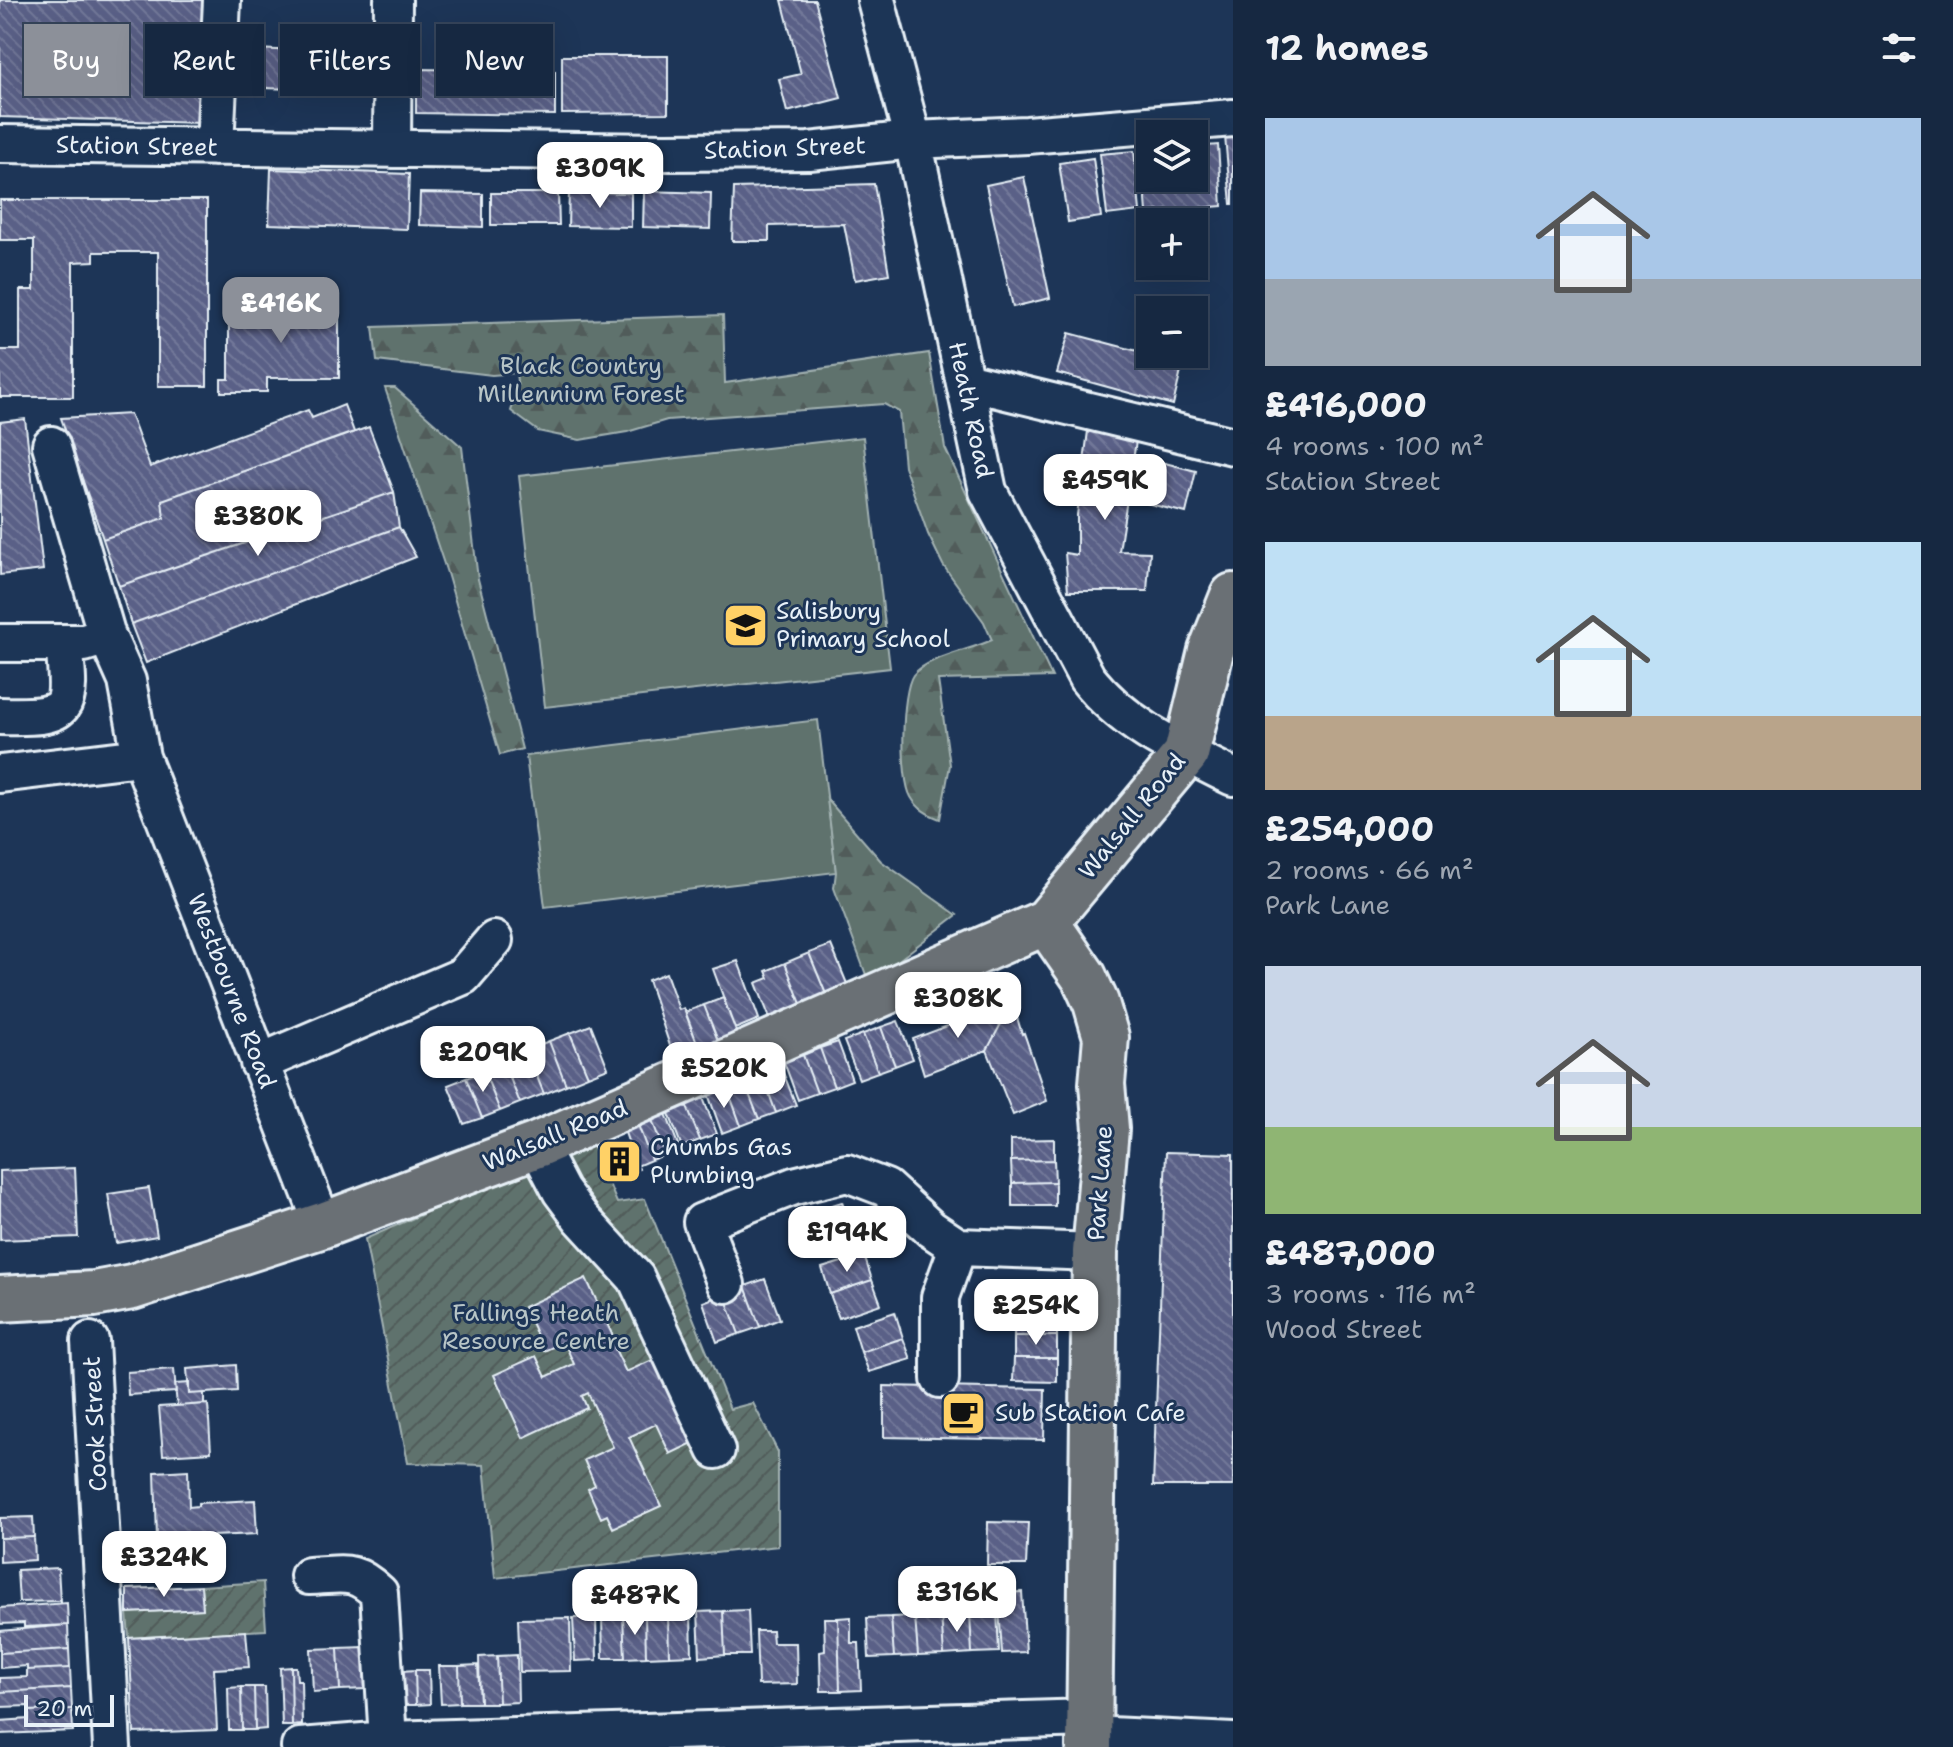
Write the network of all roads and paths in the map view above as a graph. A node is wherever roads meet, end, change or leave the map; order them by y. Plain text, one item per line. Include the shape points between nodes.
1 (222, 0) edge
2 (393, 0) edge
3 (876, 0) edge
4 (1233, 118) edge
5 (913, 140) junction
6 (0, 144) edge
7 (215, 147) junction
8 (392, 149) junction
9 (965, 381) junction
10 (1232, 440) edge
11 (51, 445) dead end
12 (1233, 596) edge
13 (107, 636) junction
14 (0, 643) edge
15 (64, 643) junction
16 (0, 716) edge
17 (1186, 754) junction
18 (141, 757) junction
19 (0, 774) edge
20 (1233, 777) edge
21 (1046, 922) junction
22 (494, 940) dead end
23 (259, 1063) junction
24 (537, 1145) junction
25 (323, 1225) junction
26 (958, 1247) junction
27 (1095, 1252) junction
28 (726, 1284) dead end
29 (0, 1299) edge
30 (90, 1341) dead end
31 (940, 1379) dead end
32 (716, 1450) dead end
33 (309, 1576) dead end
34 (1089, 1733) edge
35 (388, 1740) junction
36 (1233, 1742) edge
37 (112, 1747) edge
38 (300, 1747) edge

1 - 7 street
2 - 8 street
3 - 5 street, Heath Road
4 - 5 street, Station Street
5 - 8 street, Station Street via 809,151
5 - 9 street, Heath Road
6 - 7 street, Station Street
7 - 8 street, Station Street
9 - 10 street
9 - 17 street, Heath Road via 988,491 1087,678 1132,723
11 - 13 street, Westbourne Road
12 - 17 main road, Walsall Road via 1211,651
13 - 15 street
13 - 18 street, Westbourne Road via 127,681
14 - 15 street
15 - 16 street via 66,702 57,712 38,717
17 - 20 street, Heath Road
17 - 21 main road, Walsall Road
18 - 19 street
18 - 23 street, Westbourne Road
21 - 24 main road, Walsall Road
21 - 27 main road, Park Lane via 1084,977 1106,1037 1106,1129
22 - 23 street via 463,976
23 - 25 street, Westbourne Road
24 - 25 main road, Walsall Road
24 - 32 street via 581,1218 636,1278
25 - 29 main road, Walsall Road via 132,1287
26 - 27 street
26 - 28 street via 886,1188 847,1173 794,1186 702,1222
26 - 31 street via 940,1297
27 - 34 main road, Park Lane
30 - 37 street, Cook Street
33 - 35 street via 353,1575 379,1593
34 - 35 street
34 - 36 street
35 - 38 street

